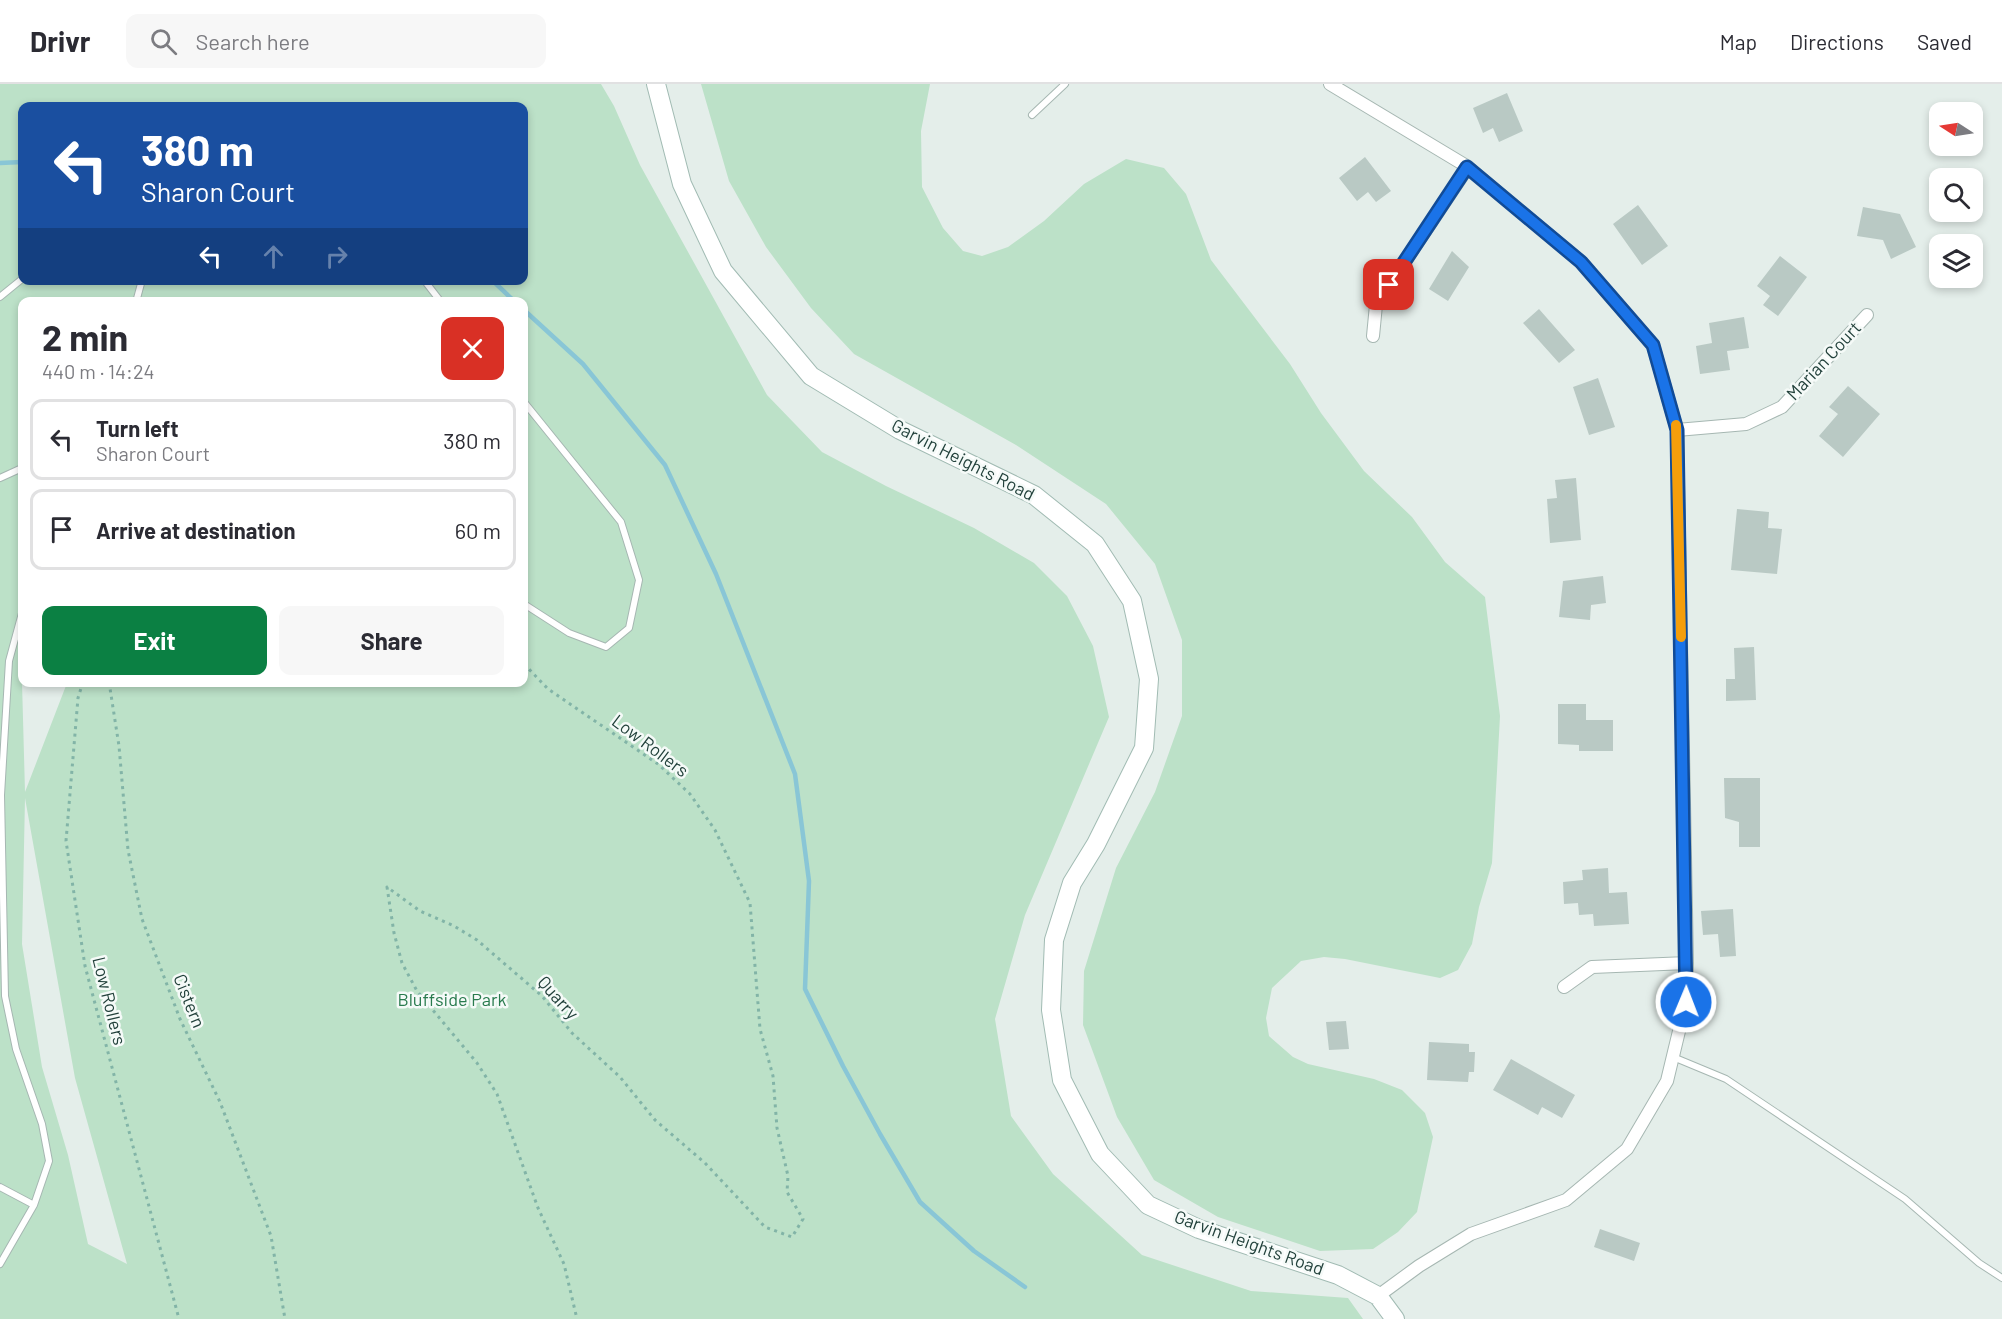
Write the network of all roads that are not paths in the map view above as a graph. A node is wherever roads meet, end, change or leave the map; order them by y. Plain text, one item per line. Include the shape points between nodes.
1 (656, 84) edge
2 (1065, 84) edge
3 (1330, 84) edge
4 (1032, 115) dead end
5 (1467, 167) junction
6 (18, 282) edge
7 (428, 285) edge
8 (0, 297) edge
9 (437, 297) edge
10 (1867, 315) dead end
11 (1373, 336) dead end
12 (528, 407) edge
13 (1677, 430) junction
14 (18, 470) edge
15 (0, 478) edge
16 (528, 607) edge
17 (18, 627) edge
18 (1687, 963) junction
19 (1564, 987) dead end
20 (1672, 1057) junction
21 (0, 1187) edge
22 (34, 1205) junction
23 (0, 1264) edge
24 (2002, 1278) edge
25 (1378, 1296) junction
26 (1395, 1319) edge

1 - 25 main road, Garvin Heights Road via 682,184 723,271 811,376 900,430 1034,495 1095,544 1132,601 1149,679 1144,748 1072,883 1054,940 1051,1010 1062,1080 1100,1154 1148,1205 1199,1229 1338,1275
2 - 4 lane
3 - 5 street
5 - 11 street via 1376,305
5 - 13 street via 1581,262 1653,345
6 - 8 lane
7 - 9 lane
10 - 13 street, Marian Court via 1782,407 1746,424
12 - 16 lane via 621,522 639,580 629,628 606,647 569,633
13 - 18 street
14 - 15 lane
17 - 22 lane via 9,660 1,795 5,996 16,1049 42,1124 50,1161
18 - 19 street via 1592,967
18 - 20 street via 1686,1002
20 - 24 lane via 1726,1079 1905,1199
20 - 25 street via 1667,1081 1627,1149 1566,1200 1471,1234
21 - 22 lane
22 - 23 lane
25 - 26 main road, Garvin Heights Road

